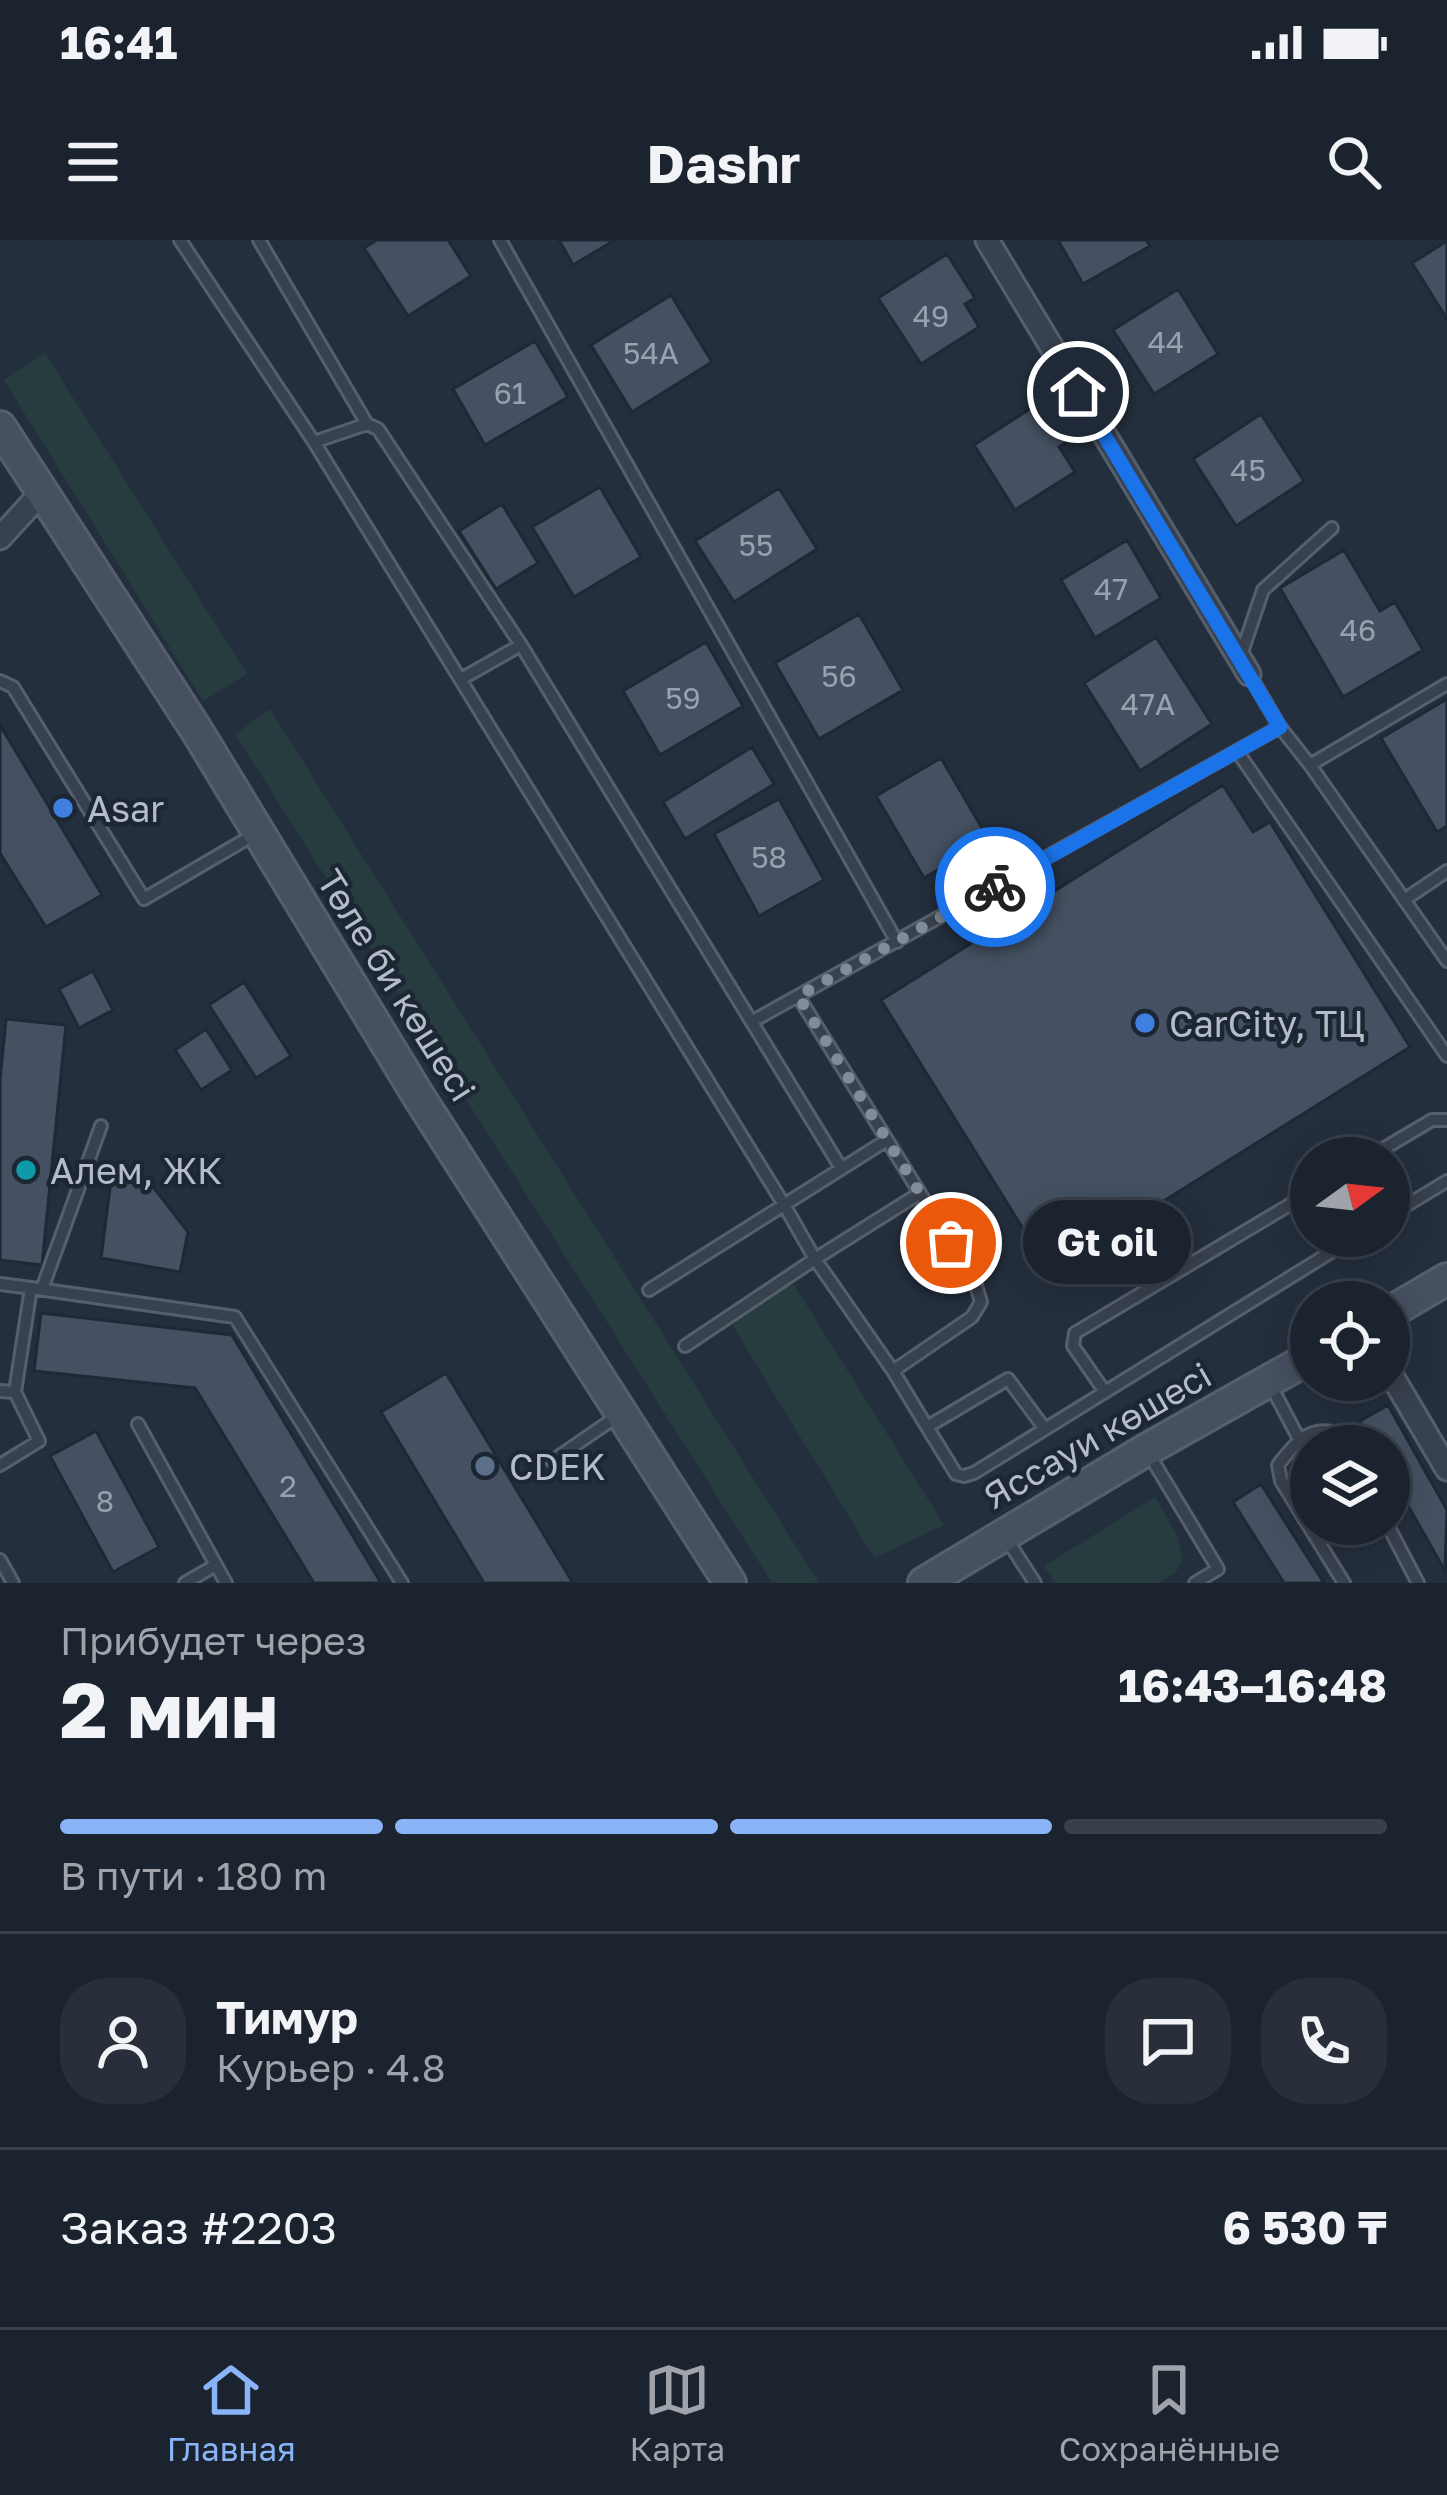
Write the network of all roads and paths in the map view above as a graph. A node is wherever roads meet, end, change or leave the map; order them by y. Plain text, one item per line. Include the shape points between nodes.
1 (180, 240) edge
2 (260, 240) edge
3 (500, 240) edge
4 (987, 240) edge
5 (367, 424) junction
6 (0, 427) edge
7 (314, 442) junction
8 (43, 491) junction
9 (1332, 527) dead end
10 (0, 538) edge
11 (520, 645) junction
12 (1244, 666) junction
13 (461, 679) junction
14 (0, 681) edge
15 (1447, 684) edge
16 (1280, 727) junction
17 (1237, 751) junction
18 (1310, 766) junction
19 (258, 833) junction
20 (1447, 871) edge
21 (1404, 900) junction
22 (897, 942) junction
23 (1447, 961) edge
24 (798, 996) junction
25 (753, 1021) junction
26 (1447, 1056) edge
27 (1447, 1120) edge
28 (101, 1126) dead end
29 (1403, 1137) edge
30 (887, 1140) junction
31 (841, 1168) junction
32 (1447, 1180) edge
33 (920, 1193) junction
34 (1410, 1203) edge
35 (783, 1204) junction
36 (1290, 1205) edge
37 (1323, 1257) edge
38 (815, 1259) junction
39 (1447, 1279) edge
40 (0, 1284) edge
41 (36, 1288) junction
42 (649, 1290) dead end
43 (1410, 1301) edge
44 (685, 1346) dead end
45 (1290, 1369) edge
46 (893, 1371) junction
47 (1268, 1381) junction
48 (0, 1391) edge
49 (15, 1392) junction
50 (1105, 1392) junction
51 (1407, 1401) edge
52 (622, 1413) junction
53 (138, 1424) dead end
54 (1292, 1425) edge
55 (927, 1427) junction
56 (1045, 1429) junction
57 (1146, 1450) junction
58 (1290, 1450) edge
59 (552, 1461) dead end
60 (0, 1465) edge
61 (1447, 1469) edge
62 (1290, 1496) edge
63 (1004, 1535) junction
64 (1321, 1545) edge
65 (1398, 1545) edge
66 (0, 1561) edge
67 (216, 1565) junction
68 (965, 1571) edge
69 (13, 1583) edge
70 (185, 1583) edge
71 (226, 1583) edge
72 (402, 1583) edge
73 (730, 1583) edge
74 (924, 1583) edge
75 (1035, 1583) edge
76 (1195, 1583) edge
77 (1344, 1583) edge
78 (1418, 1583) edge

1 - 7 lane
2 - 5 lane
3 - 22 lane
4 - 12 street
5 - 7 lane
5 - 11 lane via 378,429
6 - 8 street, Төле би көшесі
7 - 13 lane
8 - 10 street
8 - 19 street, Төле би көшесі
9 - 12 lane via 1263,590
11 - 13 lane
11 - 25 lane
12 - 16 lane
13 - 35 lane
14 - 19 lane via 13,687 144,899
15 - 18 lane
16 - 17 lane
16 - 18 lane
17 - 22 lane
17 - 26 lane
18 - 21 lane
19 - 52 street, Төле би көшесі
20 - 21 lane
21 - 23 lane
22 - 24 lane
24 - 25 lane
24 - 30 lane
25 - 31 lane
27 - 29 lane
28 - 41 lane
30 - 31 lane
30 - 33 lane
31 - 35 lane
32 - 34 lane
33 - 38 lane
33 - 46 lane via 980,1302 971,1317
35 - 38 lane
35 - 42 lane
36 - 50 lane via 1075,1333 1073,1346
37 - 50 lane
38 - 44 lane
38 - 46 lane
39 - 43 street
40 - 41 lane
41 - 49 lane
41 - 72 lane via 236,1317
45 - 47 street, Яссауи көшесі
46 - 55 lane
47 - 54 lane
47 - 57 street, Яссауи көшесі
48 - 49 lane
49 - 60 lane via 39,1441
50 - 56 lane
51 - 61 street
52 - 59 lane
52 - 73 street, Төле би көшесі
53 - 67 lane
55 - 56 lane via 1008,1379
55 - 56 lane via 964,1476
57 - 63 street, Яссауи көшесі
57 - 76 lane via 1218,1569
58 - 62 lane via 1278,1465
63 - 68 street, Яссауи көшесі
63 - 75 lane
64 - 77 lane
65 - 78 lane
66 - 69 lane
67 - 70 lane
67 - 71 lane
68 - 74 street, Яссауи көшесі

